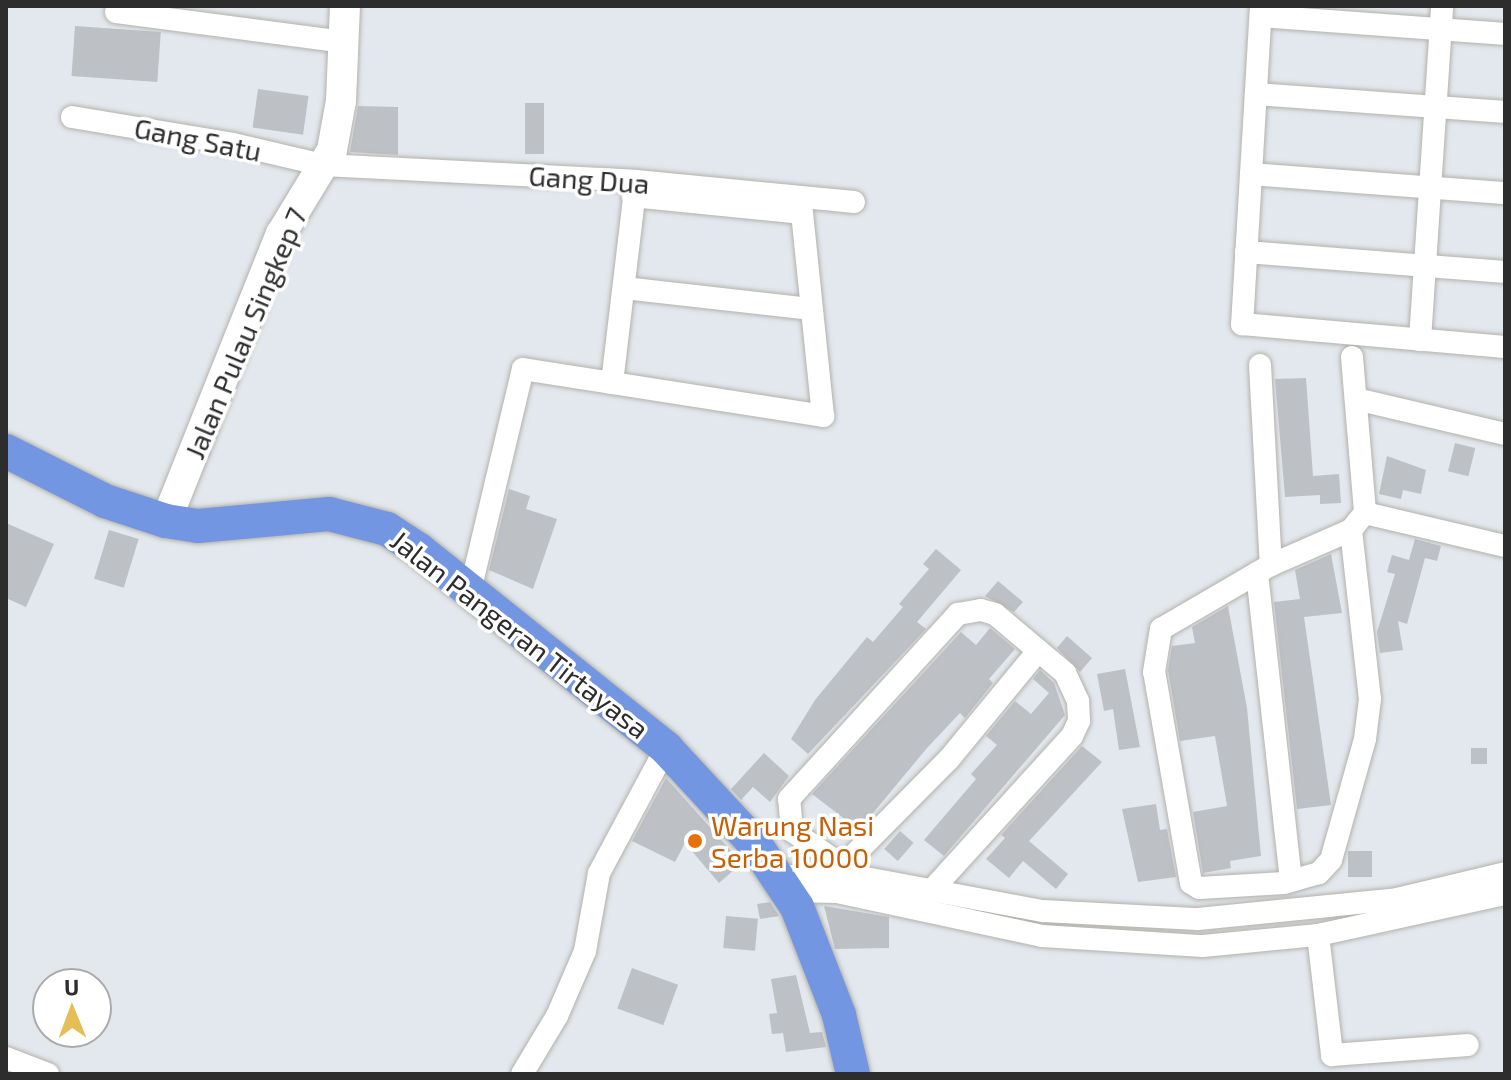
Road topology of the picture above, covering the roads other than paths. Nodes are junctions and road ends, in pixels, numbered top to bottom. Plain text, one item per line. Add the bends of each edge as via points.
1 (345, 6) edge
2 (1442, 6) edge
3 (1261, 11) edge
4 (116, 12) dead end
5 (1440, 30) junction
6 (1505, 34) edge
7 (344, 42) junction
8 (1256, 94) junction
9 (1435, 107) junction
10 (1505, 112) edge
11 (72, 117) dead end
12 (323, 165) junction
13 (1251, 174) junction
14 (1430, 187) junction
15 (635, 189) junction
16 (1505, 193) edge
17 (854, 202) dead end
18 (1246, 252) junction
19 (1425, 266) junction
20 (1505, 272) edge
21 (624, 288) junction
22 (810, 309) junction
23 (1420, 340) junction
24 (1505, 347) edge
25 (1352, 357) dead end
26 (1260, 365) dead end
27 (612, 383) junction
28 (1356, 399) junction
29 (1505, 434) edge
30 (6, 451) edge
31 (166, 521) junction
32 (1358, 522) junction
33 (1505, 546) edge
34 (1264, 569) junction
35 (470, 591) junction
36 (1038, 651) junction
37 (666, 748) junction
38 (1505, 873) edge
39 (840, 877) junction
40 (1281, 883) junction
41 (784, 884) junction
42 (1505, 894) edge
43 (927, 900) junction
44 (1058, 912) junction
45 (1275, 914) junction
46 (1225, 918) junction
47 (1318, 935) junction
48 (1055, 938) junction
49 (1279, 939) junction
50 (1227, 945) junction
51 (1468, 1045) dead end
52 (6, 1058) edge
53 (48, 1074) edge
54 (522, 1074) edge
55 (853, 1074) edge

1 - 7 street, Jalan Pulau Singkep 7
2 - 5 street
3 - 5 street
3 - 8 street
4 - 7 street
5 - 6 street
5 - 9 street
7 - 12 street, Jalan Pulau Singkep 7 via 338,133
8 - 9 street
8 - 13 street
9 - 10 street
9 - 14 street
11 - 12 street, Gang Satu
12 - 15 street, Gang Dua
12 - 31 street, Jalan Pulau Singkep 7 via 281,234
13 - 14 street
13 - 18 street
14 - 16 street
14 - 19 street
15 - 17 street, Gang Dua
15 - 21 street
15 - 22 street via 802,213
18 - 19 street
18 - 23 street via 1242,324
19 - 20 street
19 - 23 street
21 - 22 street
21 - 27 street
22 - 27 street via 823,416
23 - 24 street
25 - 28 street
26 - 34 street
27 - 35 street via 523,369
28 - 29 street
28 - 32 street
30 - 31 main road, Jalan Pangeran Tirtayasa via 105,501
31 - 35 main road, Jalan Pangeran Tirtayasa via 198,526 329,514 358,520 387,529
32 - 33 street
32 - 34 street
32 - 40 street via 1370,699 1365,739 1331,860 1319,873
34 - 40 street
34 - 40 street via 1161,629 1154,672 1191,883 1208,891
35 - 37 main road, Jalan Pangeran Tirtayasa
36 - 39 street via 949,759
36 - 39 street via 995,614 958,614 799,785 789,799 792,831
36 - 43 street via 1065,673 1078,701 1076,729
37 - 41 main road, Jalan Pangeran Tirtayasa
37 - 54 street via 599,873 585,951 557,1016
38 - 45 street via 1397,899
39 - 41 street
39 - 43 street
40 - 45 street
41 - 55 main road, Jalan Pangeran Tirtayasa via 839,1015
42 - 47 street
43 - 44 street
43 - 48 street
44 - 46 street via 1126,919
44 - 48 street
45 - 46 street
45 - 49 street
46 - 50 street
47 - 49 street
47 - 51 street via 1332,1055
48 - 50 street via 1127,945
49 - 50 street
52 - 53 street

